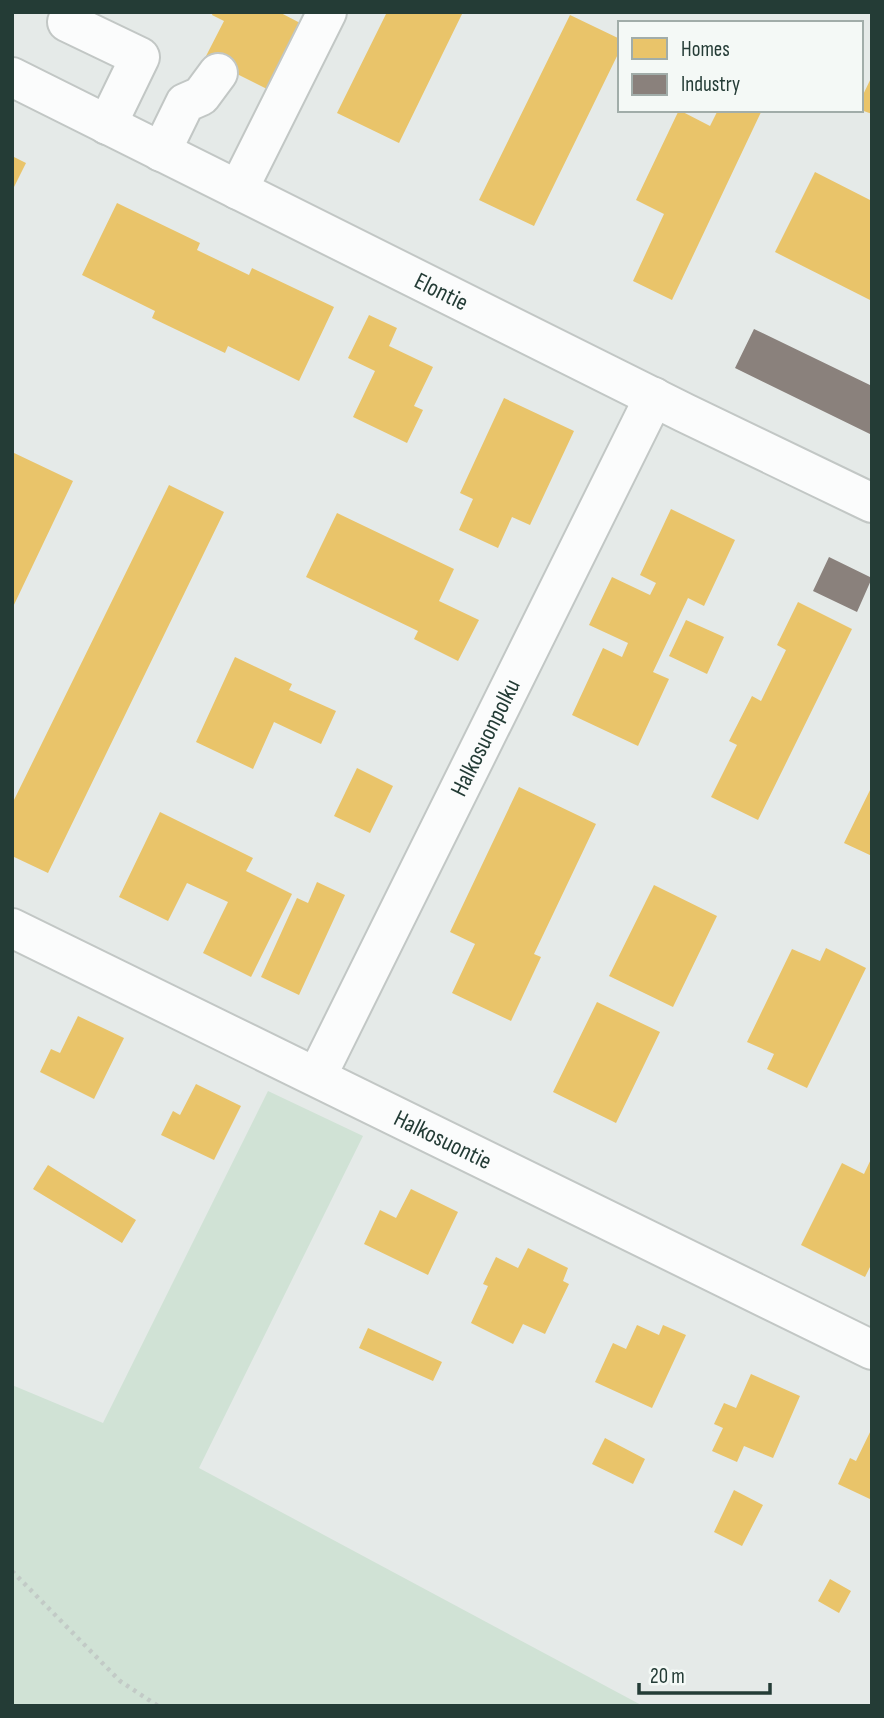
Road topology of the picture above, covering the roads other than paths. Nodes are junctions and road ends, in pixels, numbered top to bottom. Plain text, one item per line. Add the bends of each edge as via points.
1 (327, 12) edge
2 (67, 22) dead end
3 (218, 73) dead end
4 (12, 78) edge
5 (107, 125) junction
6 (161, 152) junction
7 (238, 190) junction
8 (654, 397) junction
9 (872, 503) edge
10 (12, 928) edge
11 (317, 1076) junction
12 (872, 1350) edge

1 - 7 street
2 - 5 street via 140,57
3 - 6 street via 201,96 186,103
4 - 5 street, Elontie
5 - 6 street, Elontie
6 - 7 street, Elontie
7 - 8 street, Elontie
8 - 9 street, Elontie
8 - 11 street, Halkosuonpolku
10 - 11 street, Halkosuontie
11 - 12 street, Halkosuontie

